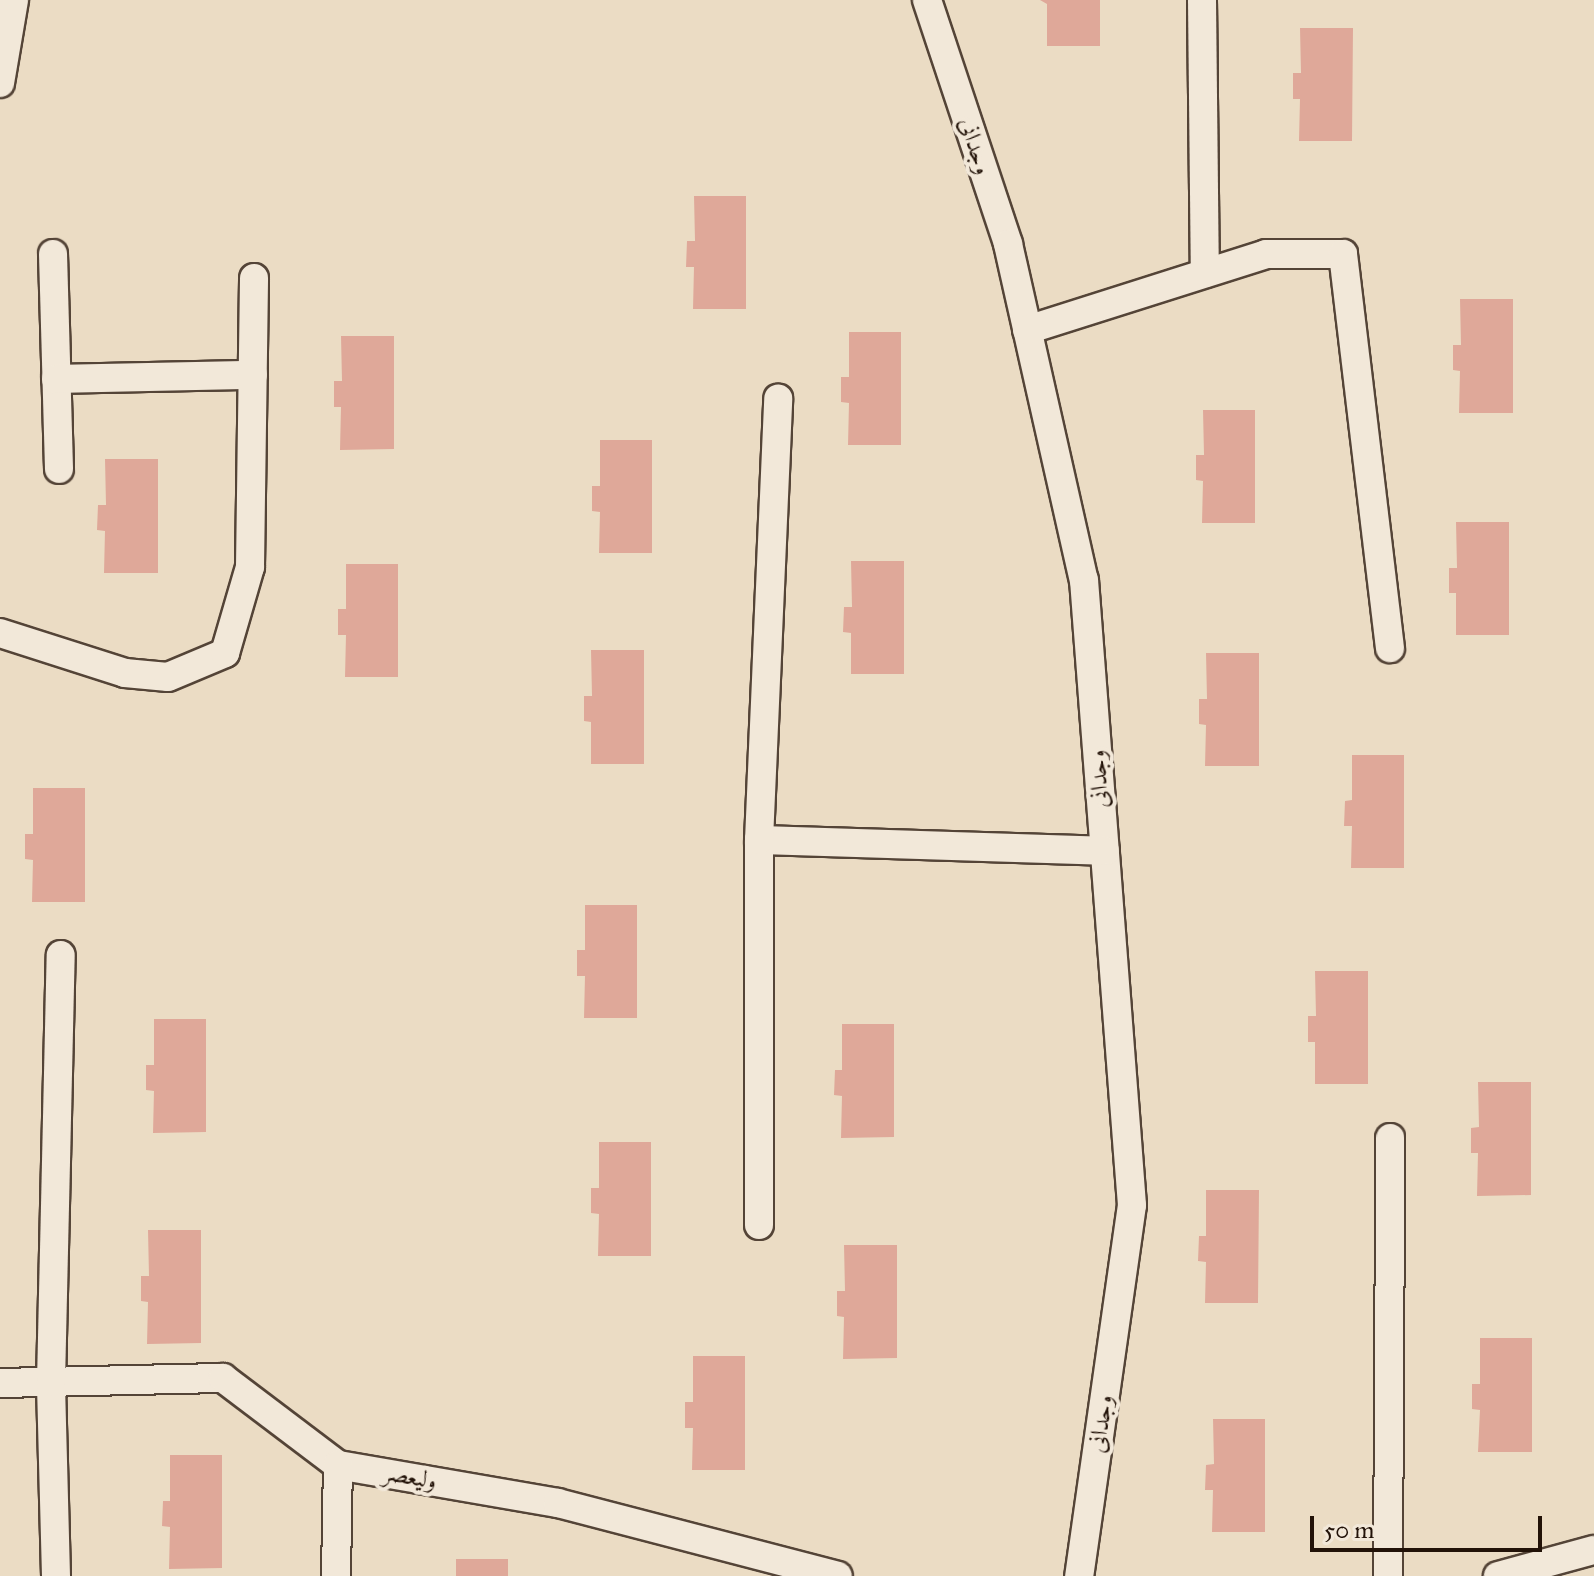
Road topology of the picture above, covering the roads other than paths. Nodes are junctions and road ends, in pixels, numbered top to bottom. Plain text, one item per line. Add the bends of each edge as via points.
1 (14, 0) edge
2 (927, 0) edge
3 (1202, 0) edge
4 (0, 83) edge
5 (53, 254) dead end
6 (1205, 273) junction
7 (254, 278) dead end
8 (1027, 330) junction
9 (253, 375) junction
10 (56, 379) junction
11 (778, 398) dead end
12 (59, 469) dead end
13 (0, 633) edge
14 (1390, 648) dead end
15 (759, 840) junction
16 (1105, 851) junction
17 (61, 955) dead end
18 (1390, 1138) dead end
19 (759, 1225) dead end
20 (51, 1382) junction
21 (0, 1383) edge
22 (338, 1465) junction
23 (1594, 1550) edge
24 (56, 1576) edge
25 (336, 1576) edge
26 (838, 1576) edge
27 (1079, 1576) edge
28 (1388, 1576) edge
29 (1498, 1576) edge

1 - 4 street
2 - 8 street, وجدانی via 1008,244
3 - 6 street
5 - 10 street
6 - 8 street
6 - 14 street via 1266,254 1343,254
7 - 9 street
8 - 16 street, وجدانی via 1084,580
9 - 10 street
9 - 13 street via 250,567 225,653 168,677 125,673
10 - 12 street
11 - 15 street
15 - 16 street
15 - 19 street
16 - 27 street, وجدانی via 1132,1205
17 - 20 street
18 - 28 street
20 - 21 street, ولیعصر
20 - 22 street, ولیعصر via 223,1378
20 - 24 street
22 - 25 street
22 - 26 street, ولیعصر via 558,1503
23 - 29 street

